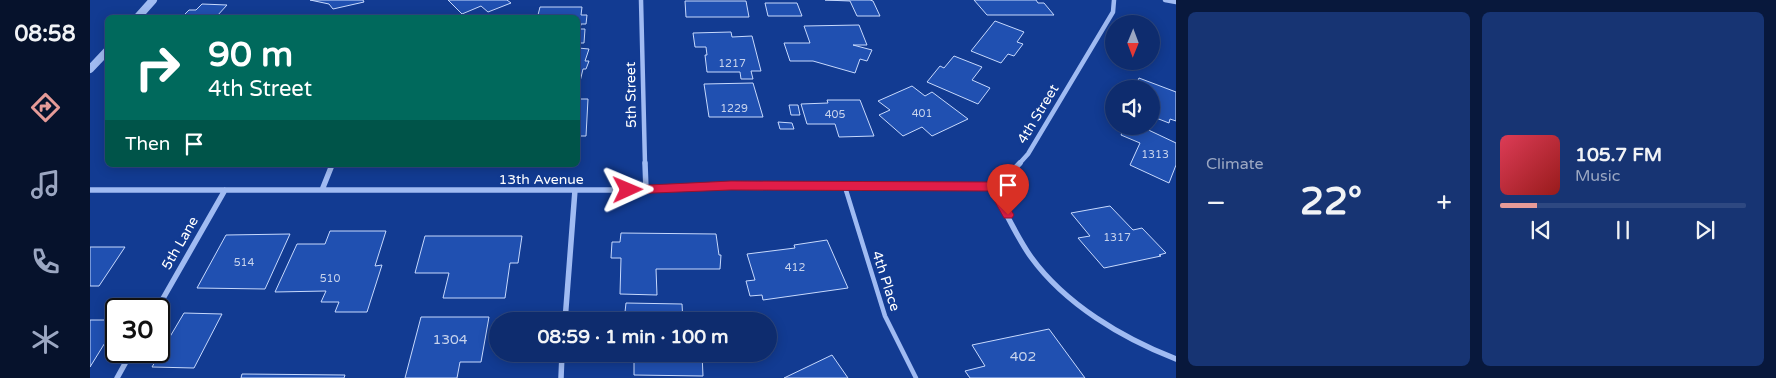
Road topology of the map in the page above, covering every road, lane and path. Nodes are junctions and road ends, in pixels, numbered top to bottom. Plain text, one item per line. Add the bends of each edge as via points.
1 (153, 0) edge
2 (641, 0) edge
3 (1114, 0) edge
4 (1165, 0) edge
5 (1176, 2) edge
6 (140, 15) edge
7 (105, 53) edge
8 (90, 69) edge
9 (331, 167) edge
10 (845, 187) junction
11 (992, 187) junction
12 (90, 190) edge
13 (225, 190) junction
14 (322, 190) junction
15 (575, 190) junction
16 (646, 190) junction
17 (163, 298) edge
18 (566, 312) edge
19 (1176, 359) edge
20 (561, 362) edge
21 (125, 363) edge
22 (117, 378) edge
23 (560, 378) edge
24 (916, 378) edge

1 - 6 street
2 - 16 street, 5th Street
3 - 11 street, 4th Street via 1113,12 1028,154 1002,182
4 - 5 street
7 - 8 street
9 - 14 street
10 - 11 street, 13th Avenue
10 - 16 street, 13th Avenue via 731,186
10 - 24 lane, 4th Place via 885,316
11 - 19 street via 1031,258 1072,301 1106,324
12 - 13 street, 13th Avenue
13 - 14 street, 13th Avenue
13 - 17 street, 5th Lane
14 - 15 street, 13th Avenue
15 - 16 street, 13th Avenue
15 - 18 street
20 - 23 street
21 - 22 street

